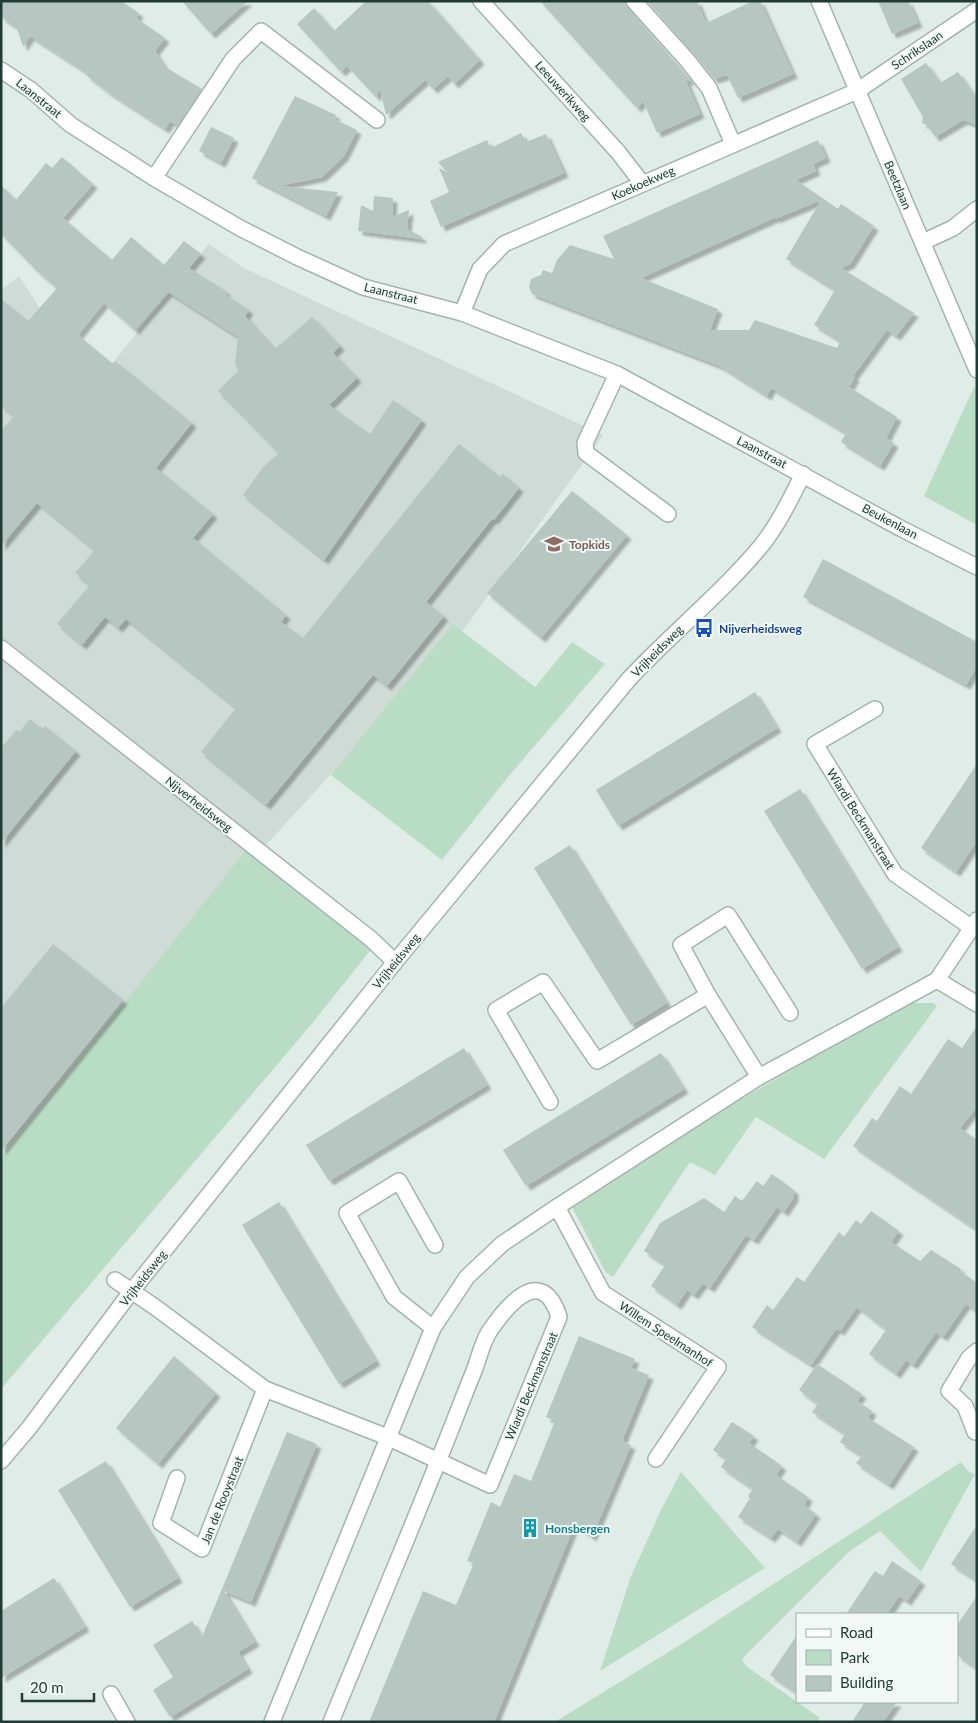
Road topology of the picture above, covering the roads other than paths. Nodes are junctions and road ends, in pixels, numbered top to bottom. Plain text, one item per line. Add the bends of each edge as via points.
1 (481, 1) edge
2 (634, 1) edge
3 (819, 1) edge
4 (977, 10) edge
5 (1, 70) edge
6 (858, 91) junction
7 (377, 120) dead end
8 (733, 144) junction
9 (154, 178) junction
10 (642, 184) junction
11 (977, 209) edge
12 (923, 242) junction
13 (462, 313) junction
14 (977, 370) edge
15 (617, 374) junction
16 (803, 474) junction
17 (668, 514) dead end
18 (977, 567) edge
19 (1, 648) edge
20 (875, 709) dead end
21 (974, 924) edge
22 (395, 962) junction
23 (937, 980) junction
24 (708, 995) junction
25 (977, 1004) edge
26 (790, 1013) dead end
27 (759, 1078) junction
28 (550, 1102) dead end
29 (557, 1207) junction
30 (435, 1245) dead end
31 (115, 1280) dead end
32 (131, 1292) junction
33 (433, 1328) junction
34 (977, 1351) edge
35 (265, 1389) junction
36 (976, 1435) edge
37 (387, 1437) junction
38 (656, 1459) dead end
39 (439, 1460) junction
40 (1, 1461) edge
41 (177, 1478) dead end
42 (111, 1694) dead end
43 (128, 1722) edge
44 (272, 1722) edge
45 (331, 1722) edge

1 - 10 street, Leeuwerikweg via 618,152
2 - 8 street via 710,88
3 - 6 street, Beetzlaan
4 - 6 street, Schrikslaan
5 - 9 street, Laanstraat via 31,90 72,125
6 - 8 street, Koekoekweg
6 - 12 street, Beetzlaan
7 - 9 street via 261,31 233,58
8 - 10 street, Koekoekweg
9 - 13 street, Laanstraat via 240,228 363,287
10 - 13 street, Koekoekweg via 504,244 480,269
11 - 12 street via 953,228
12 - 14 street, Beetzlaan
13 - 15 street, Laanstraat
15 - 16 street, Laanstraat
15 - 17 street via 585,443 586,454
16 - 18 street, Beukenlaan
16 - 22 street, Vrijheidsweg via 762,545 629,678
19 - 22 street, Nijverheidsweg via 371,939
20 - 21 street, Wiardi Beckmanstraat via 815,744 895,874
21 - 23 street, Wiardi Beckmanstraat
22 - 32 street, Vrijheidsweg
23 - 25 street
23 - 27 street, Wiardi Beckmanstraat
24 - 26 street via 681,944 728,915
24 - 27 street
24 - 28 street via 598,1061 543,982 496,1010
27 - 29 street, Wiardi Beckmanstraat
29 - 33 street, Wiardi Beckmanstraat via 502,1244 467,1276
29 - 38 street, Willem Speelmanhof via 603,1293 718,1368
30 - 33 street via 400,1181 347,1213 394,1297
31 - 32 street
32 - 35 street
32 - 40 street, Vrijheidsweg
33 - 37 street, Wiardi Beckmanstraat
34 - 36 street via 969,1358 949,1391 965,1406
35 - 37 street
35 - 41 street, Jan de Rooystraat via 202,1549 161,1523
37 - 39 street, Wiardi Beckmanstraat
37 - 44 street, Wiardi Beckmanstraat
39 - 39 street, Wiardi Beckmanstraat via 488,1334 513,1301 536,1291 547,1295 555,1304 559,1317 490,1485
39 - 45 street, Wiardi Beckmanstraat
42 - 43 street

